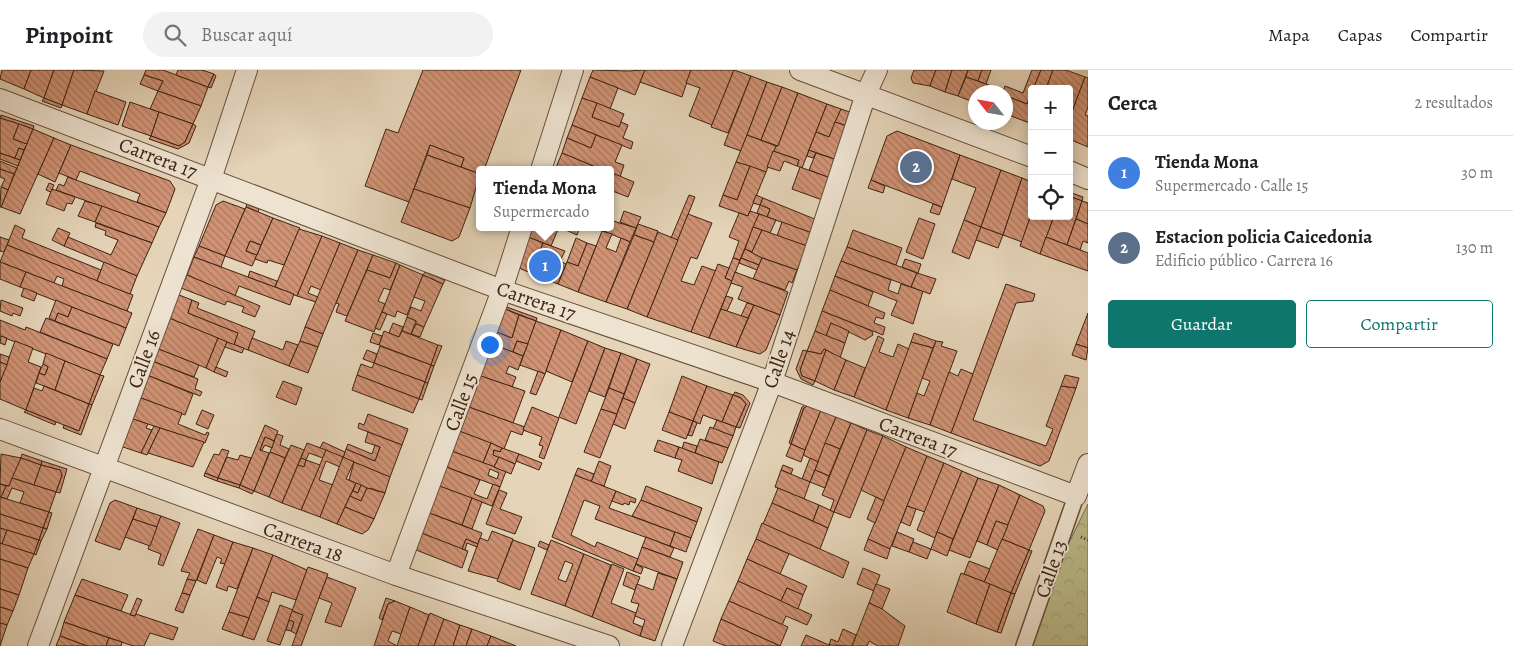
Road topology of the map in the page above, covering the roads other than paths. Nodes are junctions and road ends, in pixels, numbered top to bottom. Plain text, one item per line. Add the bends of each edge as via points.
1 (247, 70) edge
2 (573, 70) edge
3 (800, 70) edge
4 (877, 70) edge
5 (866, 94) junction
6 (0, 99) edge
7 (1028, 155) edge
8 (542, 166) edge
9 (1073, 173) edge
10 (211, 179) junction
11 (1088, 179) edge
12 (521, 231) edge
13 (502, 290) junction
14 (772, 382) junction
15 (0, 429) edge
16 (1088, 464) edge
17 (103, 469) junction
18 (1076, 496) junction
19 (396, 576) junction
20 (38, 646) edge
21 (609, 646) edge
22 (672, 646) edge
23 (1024, 646) edge

1 - 10 street, Calle 16
2 - 8 street
3 - 5 street
4 - 5 street, Calle 14
5 - 7 street
5 - 14 street, Calle 14
6 - 10 street, Carrera 17
9 - 11 street
10 - 13 street, Carrera 17
10 - 17 street, Calle 16
12 - 13 street, Calle 15
13 - 14 street, Carrera 17
13 - 19 street, Calle 15
14 - 18 street, Carrera 17
14 - 22 street, Calle 14
15 - 17 street, Carrera 18
16 - 18 street, Calle 13
17 - 19 street, Carrera 18
17 - 20 street, Calle 16
18 - 23 street, Calle 13
19 - 21 street, Carrera 18

